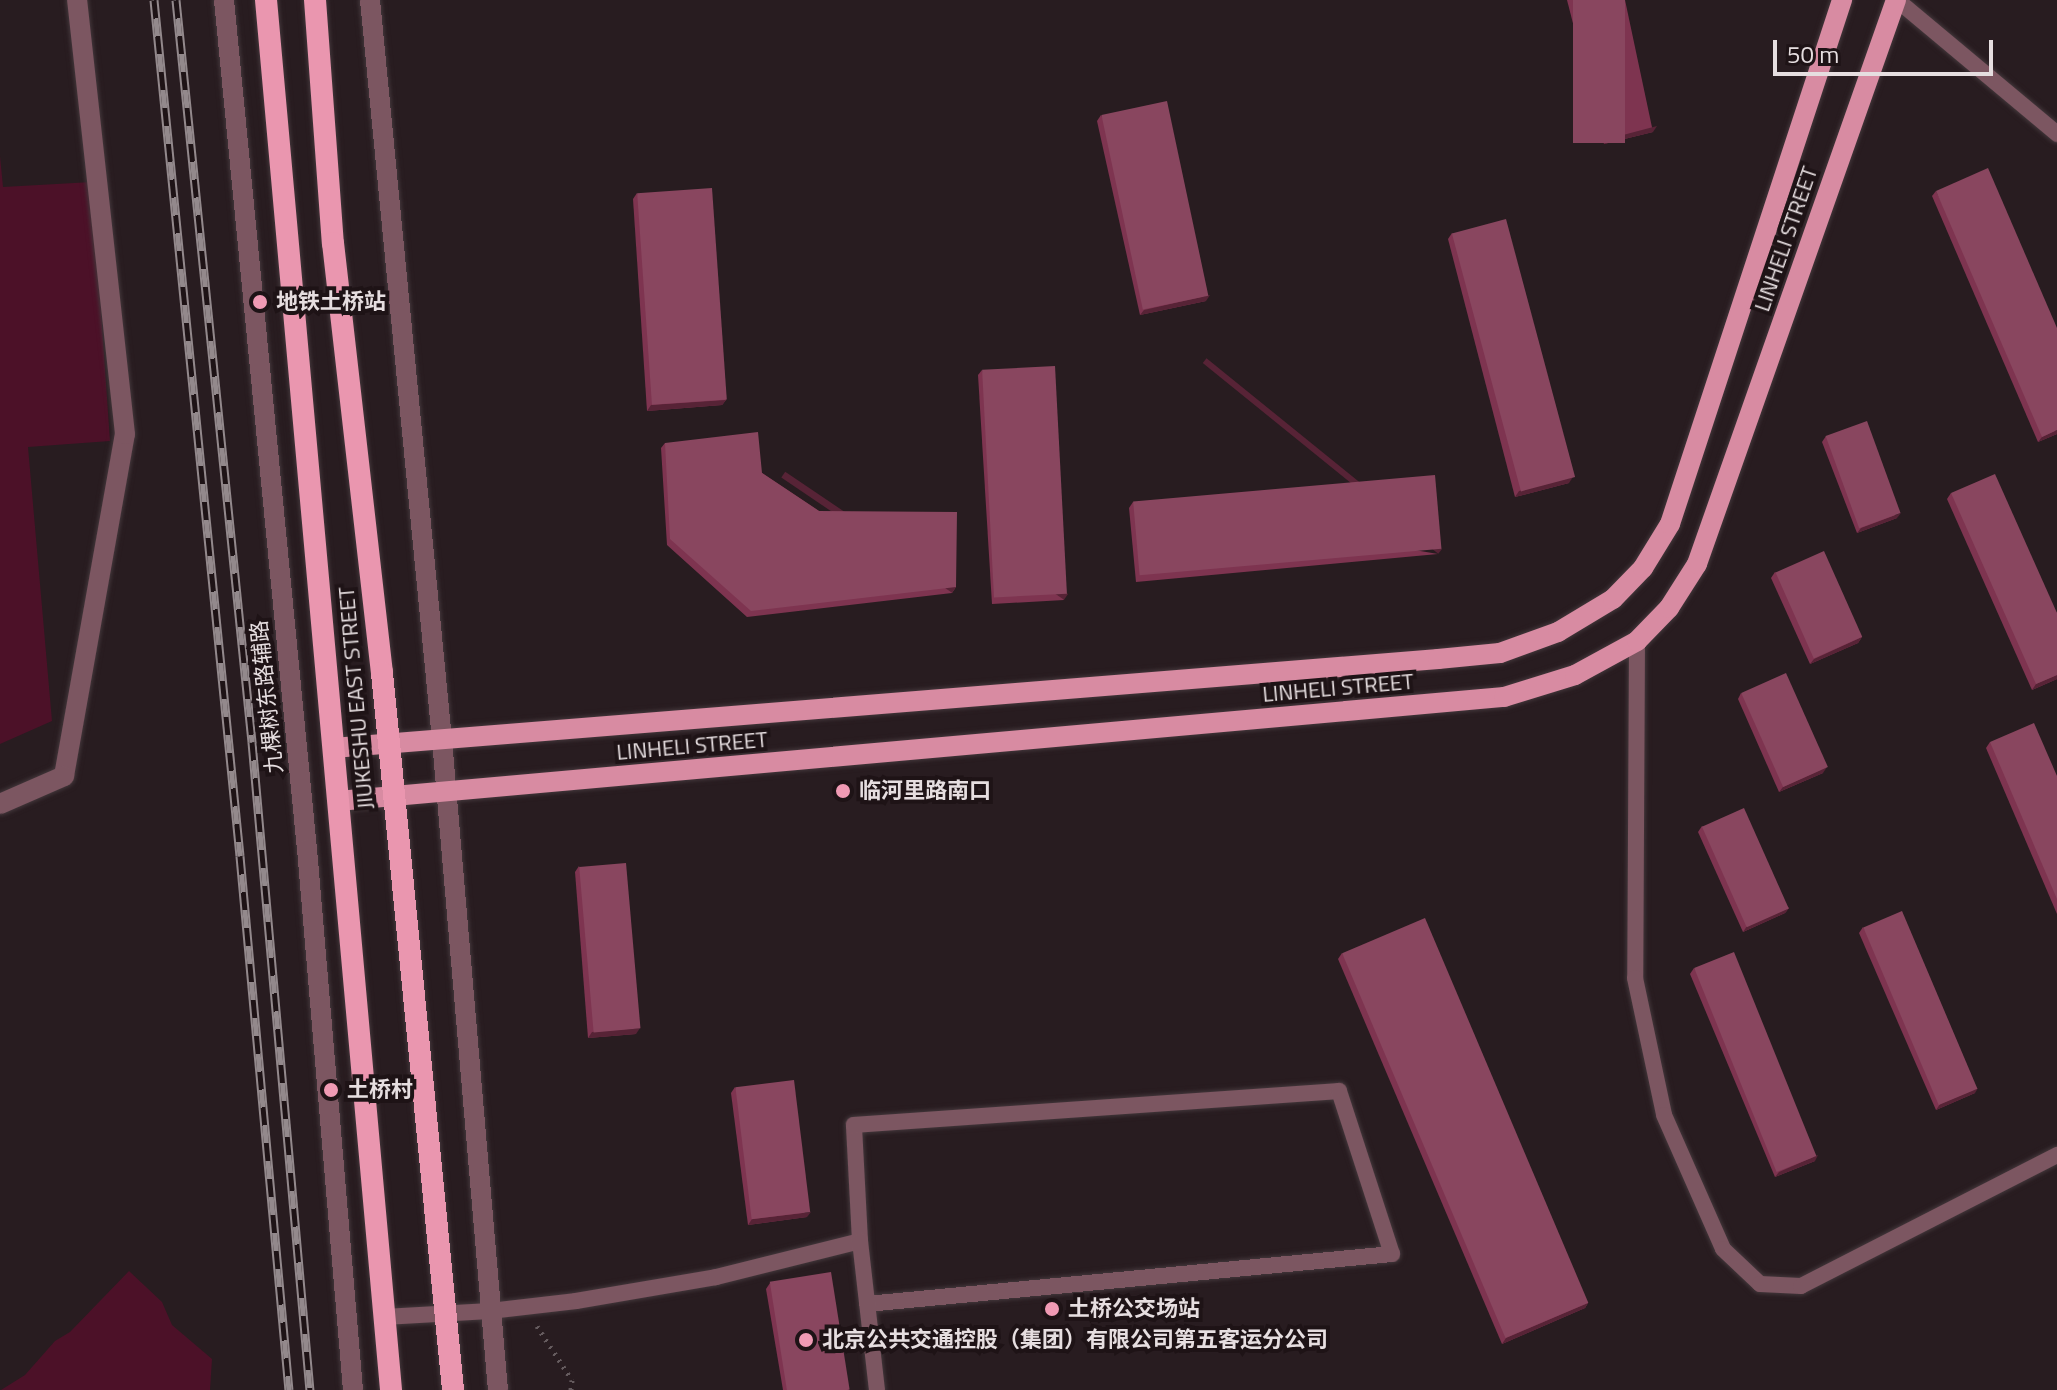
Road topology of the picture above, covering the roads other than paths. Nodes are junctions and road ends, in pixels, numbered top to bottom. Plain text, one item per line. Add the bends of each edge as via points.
1 (77, 0) edge
2 (224, 0) edge
3 (266, 0) edge
4 (315, 0) edge
5 (370, 0) edge
6 (1842, 0) edge
7 (1896, 0) edge
8 (2057, 134) edge
9 (1637, 641) junction
10 (442, 740) junction
11 (388, 744) junction
12 (333, 748) junction
13 (445, 792) junction
14 (392, 797) junction
15 (338, 801) junction
16 (0, 804) edge
17 (2057, 1155) edge
18 (860, 1241) junction
19 (867, 1304) junction
20 (490, 1311) junction
21 (446, 1315) junction
22 (384, 1317) junction
23 (353, 1390) edge
24 (391, 1390) edge
25 (453, 1390) edge
26 (498, 1390) edge
27 (877, 1390) edge

1 - 16 street via 125,434 64,776
2 - 23 street, 九棵树东路辅路 via 307,849
3 - 12 highway, JIUKESHU EAST STREET
4 - 11 highway, JIUKESHU EAST STREET via 333,243
5 - 10 street
6 - 10 main road, LINHELI STREET via 1670,524 1643,568 1613,599 1558,632 1500,653
7 - 8 lane
7 - 9 main road, LINHELI STREET via 1697,564 1669,608
9 - 13 main road, LINHELI STREET via 1575,675 1504,697
9 - 17 lane via 1635,978 1664,1115 1723,1249 1760,1284 1801,1286
10 - 11 main road, LINHELI STREET
10 - 13 street
11 - 12 main road, LINHELI STREET
11 - 14 highway, JIUKESHU EAST STREET
12 - 15 highway, JIUKESHU EAST STREET
13 - 14 main road, LINHELI STREET
13 - 20 street
14 - 15 main road, LINHELI STREET
14 - 21 highway, JIUKESHU EAST STREET
15 - 22 highway, JIUKESHU EAST STREET
18 - 19 lane
18 - 19 lane via 854,1125 1339,1091 1392,1254
18 - 20 lane via 716,1277
19 - 27 lane
20 - 21 lane
20 - 26 street
21 - 22 lane
21 - 25 highway, JIUKESHU EAST STREET
22 - 24 highway, JIUKESHU EAST STREET

